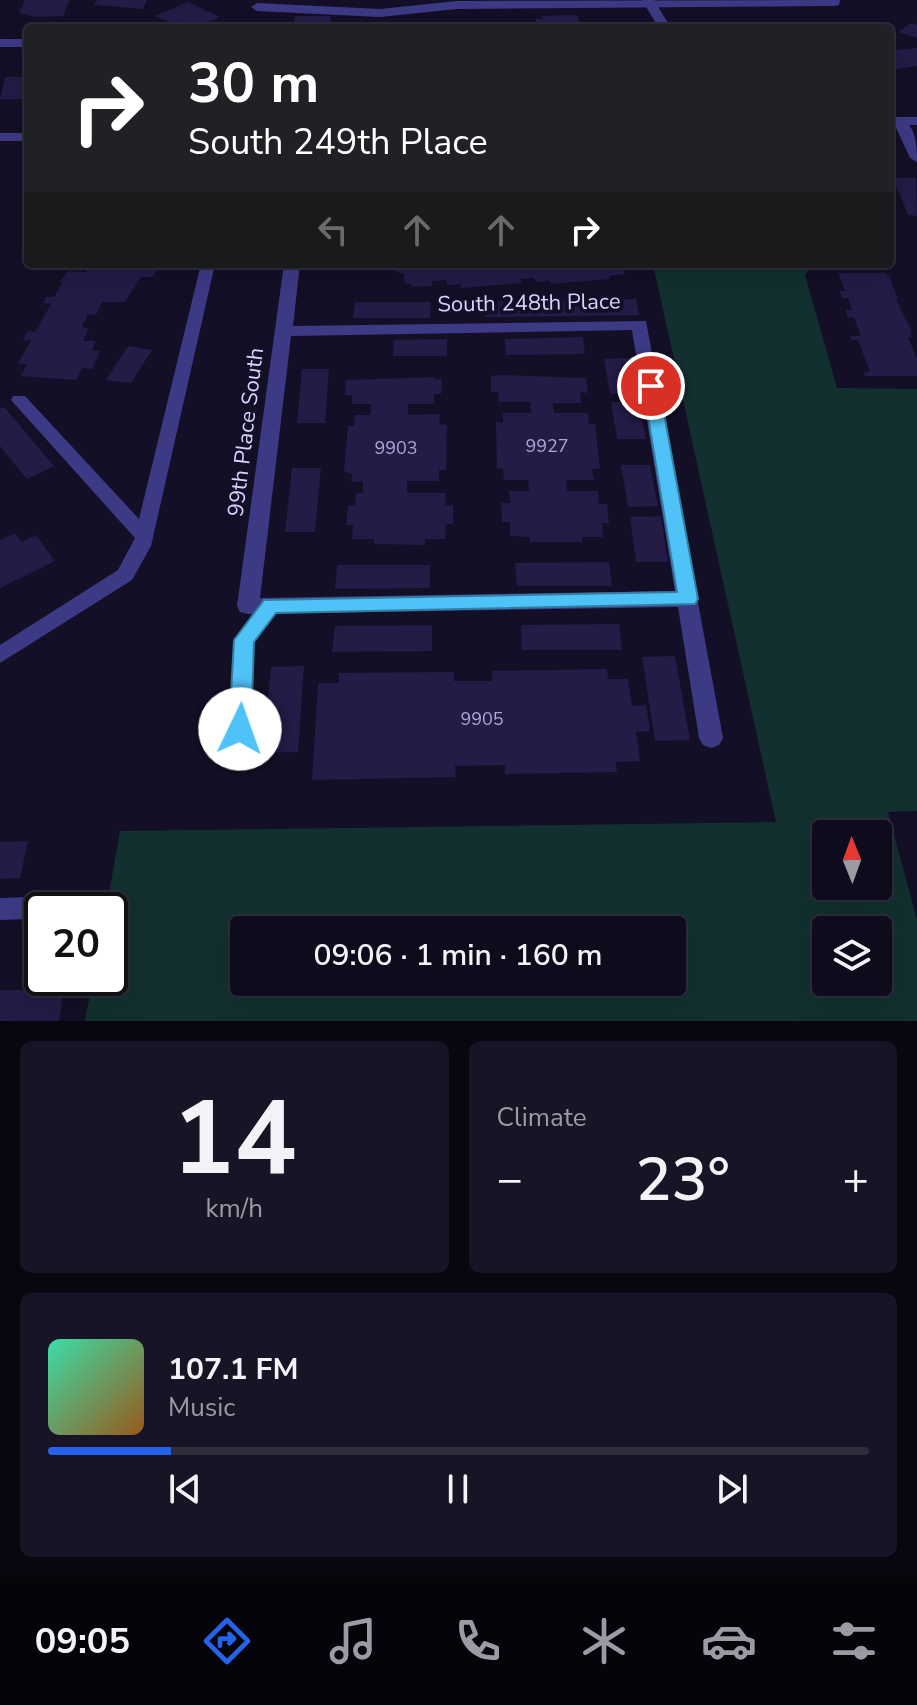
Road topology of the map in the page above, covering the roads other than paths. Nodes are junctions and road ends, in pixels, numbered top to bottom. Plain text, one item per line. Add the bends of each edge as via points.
1 (650, 2) edge
2 (835, 2) dead end
3 (257, 7) dead end
4 (663, 24) edge
5 (0, 43) edge
6 (24, 43) edge
7 (895, 121) edge
8 (917, 121) edge
9 (0, 137) edge
10 (24, 137) edge
11 (917, 158) edge
12 (207, 268) edge
13 (292, 268) edge
14 (284, 331) junction
15 (19, 400) dead end
16 (144, 536) junction
17 (688, 599) junction
18 (271, 605) junction
19 (0, 655) edge
20 (240, 729) dead end
21 (711, 738) dead end
22 (24, 908) edge
23 (0, 909) edge

1 - 2 street
1 - 3 street via 457,5 358,14
1 - 4 street
5 - 6 street
7 - 8 street
7 - 11 street
9 - 10 street
12 - 16 lane
13 - 14 street, 99th Place South
14 - 17 street, South 248th Place via 640,325
14 - 18 street, 99th Place South via 248,606
15 - 16 lane
16 - 19 lane via 125,575
17 - 18 street
17 - 21 street
18 - 20 lane via 244,640
22 - 23 lane

